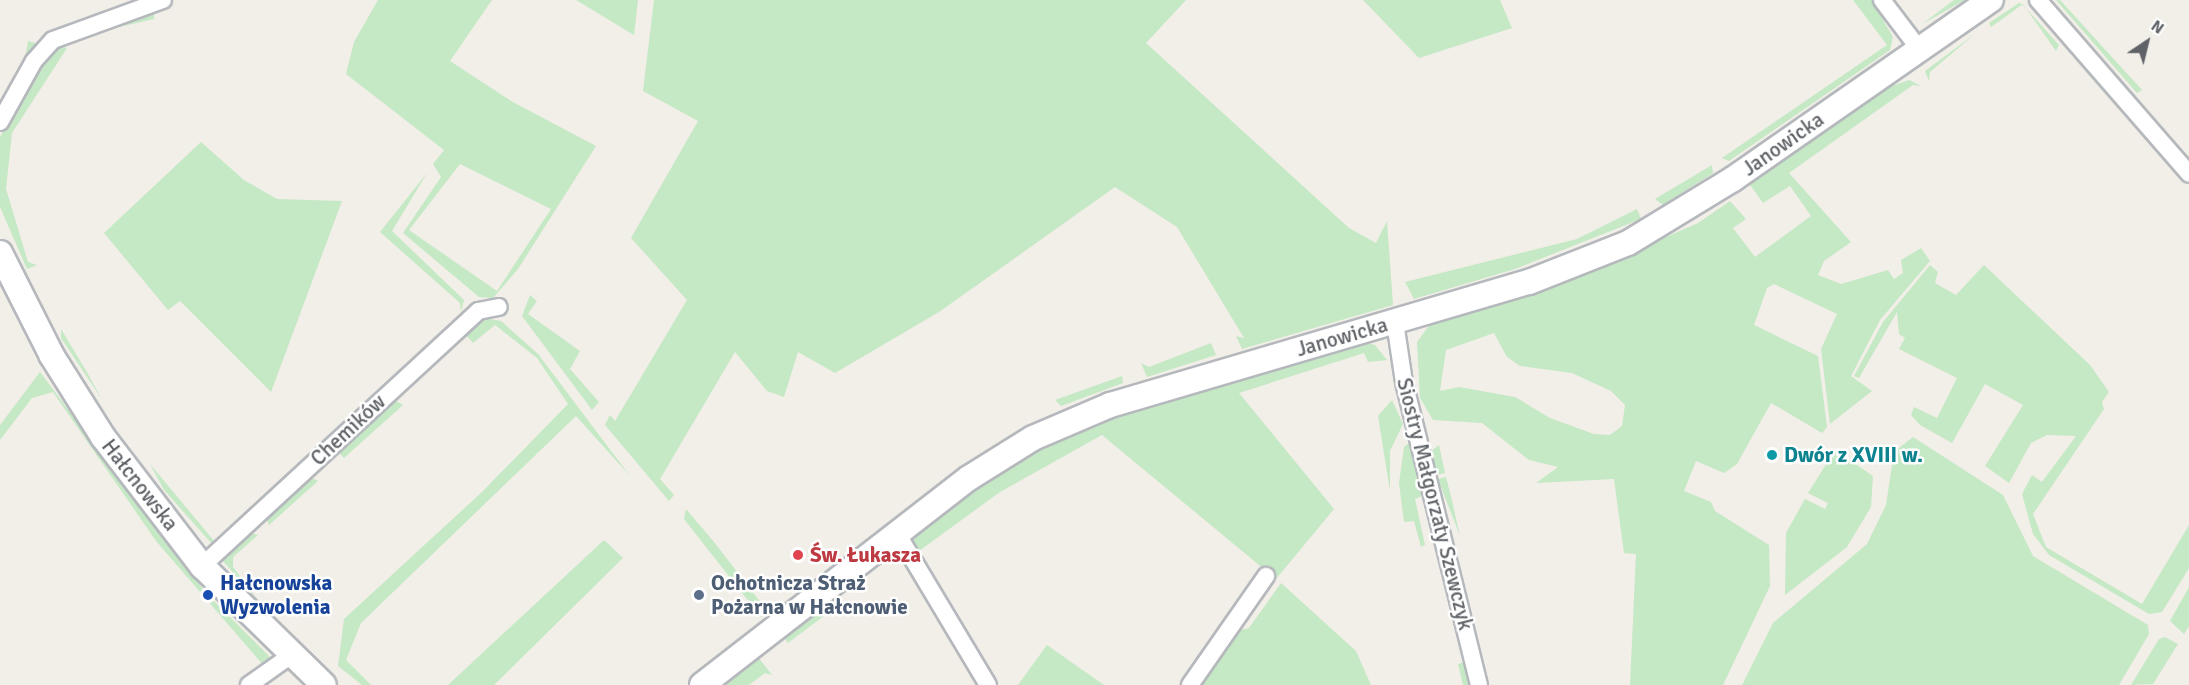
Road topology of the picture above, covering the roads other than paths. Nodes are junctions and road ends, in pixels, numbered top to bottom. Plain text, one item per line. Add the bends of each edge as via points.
1 (163, 0) edge
2 (1882, 0) edge
3 (1991, 0) edge
4 (2037, 0) edge
5 (1920, 50) junction
6 (0, 122) edge
7 (2189, 174) edge
8 (0, 252) edge
9 (499, 307) dead end
10 (1395, 322) junction
11 (897, 532) junction
12 (202, 566) junction
13 (1266, 576) dead end
14 (290, 656) junction
15 (249, 685) edge
16 (324, 685) edge
17 (702, 685) edge
18 (988, 685) edge
19 (1190, 685) edge
20 (1479, 685) edge

1 - 6 street via 53,40 34,61
2 - 5 street
3 - 5 street, Janowicka
4 - 7 street
5 - 10 street, Janowicka via 1732,179 1628,243 1528,282
8 - 12 street, Hałcnowska via 84,411
9 - 12 street, Chemików via 478,311
10 - 11 street, Janowicka via 1071,419 1002,456
10 - 20 street, Siostry Małgorzaty Szewczyk via 1404,382
11 - 17 street, Janowicka
11 - 18 street
12 - 14 street, Hałcnowska
13 - 19 street
14 - 15 street
14 - 16 street, Hałcnowska

